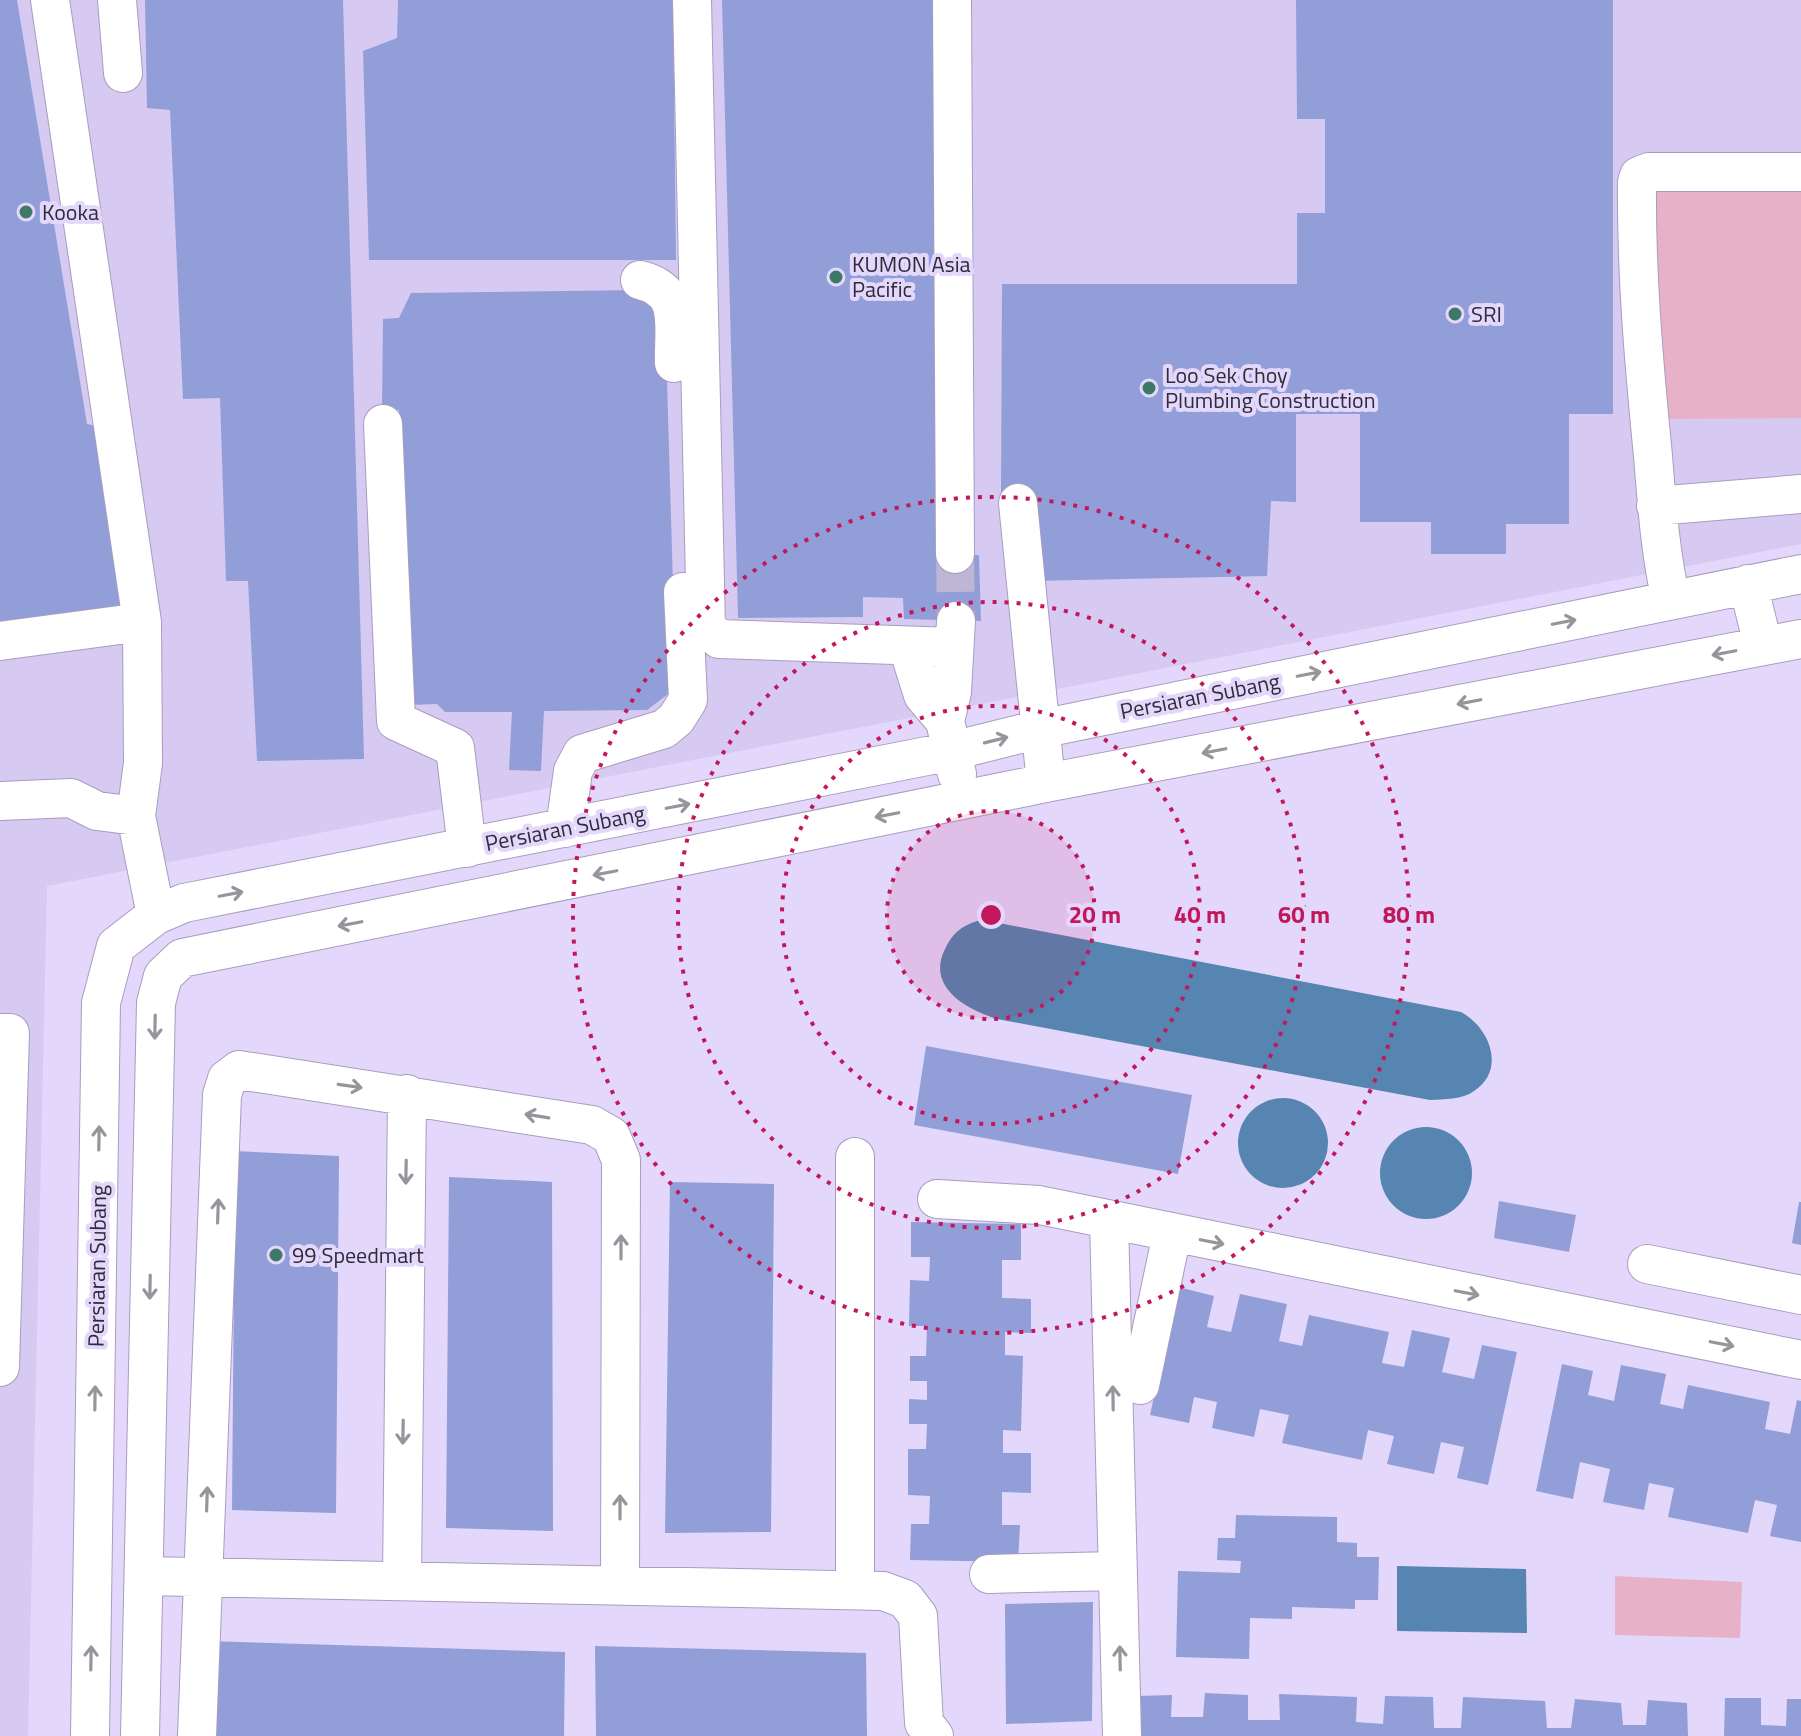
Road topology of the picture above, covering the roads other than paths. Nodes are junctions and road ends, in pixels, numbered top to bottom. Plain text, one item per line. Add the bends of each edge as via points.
1 (50, 0) edge
2 (117, 0) edge
3 (692, 0) edge
4 (952, 0) edge
5 (123, 73) dead end
6 (1801, 172) edge
7 (640, 280) dead end
8 (383, 424) dead end
9 (1801, 494) edge
10 (1018, 503) dead end
11 (1656, 506) junction
12 (955, 554) tunnel mouth
13 (1801, 574) edge
14 (1748, 584) junction
15 (1671, 600) junction
16 (142, 622) junction
17 (1801, 639) edge
18 (0, 641) edge
19 (1763, 645) junction
20 (908, 647) junction
21 (1040, 729) junction
22 (949, 736) junction
23 (1046, 783) junction
24 (963, 800) junction
25 (0, 801) edge
26 (136, 816) junction
27 (565, 828) junction
28 (467, 848) junction
29 (156, 915) junction
30 (0, 1033) edge
31 (407, 1094) junction
32 (855, 1157) dead end
33 (937, 1199) dead end
34 (1109, 1220) junction
35 (1172, 1234) junction
36 (1647, 1264) dead end
37 (1801, 1295) edge
38 (1801, 1360) edge
39 (0, 1367) edge
40 (1140, 1385) dead end
41 (1117, 1571) junction
42 (989, 1574) dead end
43 (144, 1576) junction
44 (204, 1577) junction
45 (402, 1581) junction
46 (620, 1585) junction
47 (855, 1589) junction
48 (90, 1736) edge
49 (140, 1736) edge
50 (197, 1736) edge
51 (934, 1736) edge
52 (1122, 1736) edge

1 - 16 street
2 - 5 street
3 - 20 street via 706,627 719,639
4 - 12 street
6 - 11 street via 1639,176 1640,337
7 - 27 street via 661,285 672,300 688,700 664,729 582,754 573,771
8 - 28 street via 396,721 455,748
9 - 11 street
10 - 21 street
11 - 15 street
13 - 14 street, Persiaran Subang
14 - 15 street, Persiaran Subang
14 - 19 street
21 -> 15 street, Persiaran Subang
16 - 18 street
16 - 26 street via 143,763
17 - 19 street
19 -> 23 street
20 - 22 street via 923,695
20 - 22 street via 955,634
22 -> 21 street, Persiaran Subang
21 - 23 street
22 - 24 street
27 -> 22 street, Persiaran Subang
23 - 24 street
24 -> 43 street via 182,958 163,976 156,1003
25 - 26 street via 71,798 97,811
26 - 29 street
27 - 28 street, Persiaran Subang
29 -> 28 street, Persiaran Subang via 184,903
48 -> 29 street, Persiaran Subang via 101,1003 116,946
30 - 39 street via 10,1033
44 -> 31 street via 222,1095 227,1079 239,1070
31 -> 45 street
46 -> 31 street via 619,1149 592,1125
32 - 47 street
33 - 34 street via 1039,1205
34 - 35 street
41 -> 34 street
35 -> 38 street
35 - 40 street
36 - 37 street
41 - 42 street
52 -> 41 street
43 - 44 street
43 - 49 street
44 - 45 street
44 - 50 street
45 - 46 street
46 - 47 street
47 - 51 street via 905,1599 918,1616 924,1723

